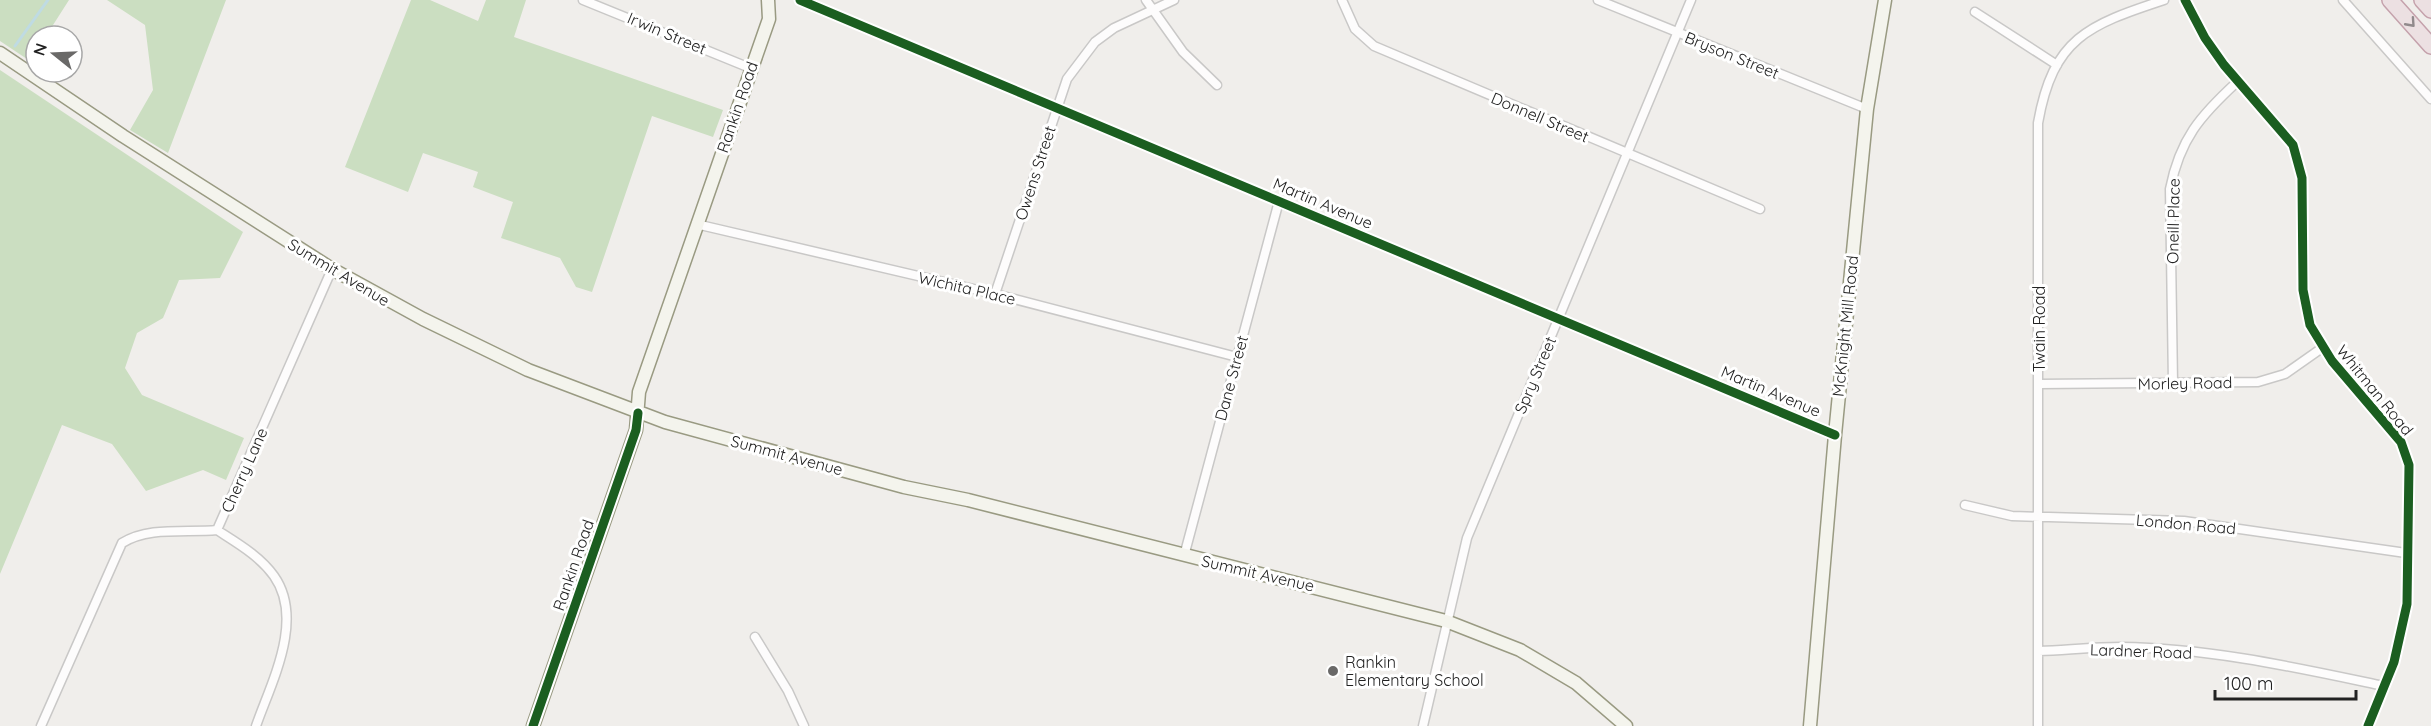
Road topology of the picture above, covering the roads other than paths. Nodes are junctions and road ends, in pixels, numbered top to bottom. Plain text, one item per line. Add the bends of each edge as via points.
1 (583, 0) edge
2 (768, 0) edge
3 (800, 0) edge
4 (1146, 0) edge
5 (1174, 0) edge
6 (1342, 0) edge
7 (1598, 0) edge
8 (1691, 0) edge
9 (1885, 0) edge
10 (2164, 0) edge
11 (2185, 0) edge
12 (2343, 0) edge
13 (2390, 0) edge
14 (2422, 0) edge
15 (1153, 10) junction
16 (2431, 10) edge
17 (1975, 12) dead end
18 (1677, 33) junction
19 (2431, 46) edge
20 (0, 53) edge
21 (2057, 65) junction
22 (750, 68) junction
23 (2237, 82) junction
24 (1218, 85) dead end
25 (2431, 99) edge
26 (1056, 106) junction
27 (1867, 110) junction
28 (1627, 154) junction
29 (1279, 201) junction
30 (1760, 208) dead end
31 (696, 224) junction
32 (332, 269) junction
33 (995, 294) junction
34 (1559, 319) junction
35 (2322, 348) junction
36 (1237, 357) junction
37 (2173, 383) junction
38 (2039, 384) junction
39 (638, 413) junction
40 (1835, 435) junction
41 (1965, 505) dead end
42 (2038, 517) junction
43 (217, 530) junction
44 (2406, 553) junction
45 (1184, 556) junction
46 (1446, 621) junction
47 (755, 637) dead end
48 (2039, 651) junction
49 (2384, 686) junction
50 (41, 726) edge
51 (256, 726) edge
52 (533, 726) edge
53 (804, 726) edge
54 (1423, 726) edge
55 (1626, 726) edge
56 (1810, 726) edge
57 (2038, 726) edge
58 (2368, 726) edge

1 - 22 street, Irwin Street
2 - 22 main road, Rankin Road via 769,19
3 - 26 street, Martin Avenue
4 - 15 street
5 - 15 street, Owens Street
6 - 28 street, Donnell Street via 1355,29 1374,46
7 - 18 street, Bryson Street
8 - 18 street, Spry Street
9 - 27 main road, McKnight Mill Road
10 - 21 street, Twain Road via 2113,17 2086,31
11 - 23 street, Whitman Road via 2205,38
12 - 25 street
13 -> 19 highway
14 - 16 highway
15 - 24 street via 1182,52
15 - 26 street, Owens Street via 1114,28 1095,42 1067,79
17 - 21 street
18 - 27 street, Bryson Street
18 - 28 street, Spry Street
20 - 32 main road, Summit Avenue
21 - 38 street, Twain Road via 2044,88 2038,123
22 - 31 main road, Rankin Road
23 - 35 street, Whitman Road via 2293,145 2302,178 2303,290 2310,325
23 - 37 street, Oneill Place via 2200,118 2184,140 2170,189
26 - 29 street, Martin Avenue
26 - 33 street, Owens Street
27 - 40 main road, McKnight Mill Road
28 - 30 street, Donnell Street
28 - 34 street, Spry Street
29 - 34 street, Martin Avenue
29 - 36 street, Dane Street
31 - 33 street, Wichita Place
31 - 39 main road, Rankin Road via 639,392
32 - 39 main road, Summit Avenue via 528,370
32 - 43 street, Cherry Lane
33 - 36 street, Wichita Place
34 - 40 street, Martin Avenue
34 - 46 street, Spry Street via 1467,538
35 - 37 street, Morley Road via 2285,374 2258,382
35 - 44 street, Whitman Road via 2401,442 2409,465
36 - 45 street, Dane Street
37 - 38 street, Morley Road
38 - 42 street, Twain Road
39 - 45 main road, Summit Avenue via 904,487
39 - 52 main road, Rankin Road via 636,430
40 - 56 main road, McKnight Mill Road
41 - 42 street, London Road via 1989,512
42 - 44 street, London Road via 2184,521
42 - 48 street, Twain Road
43 - 50 street, Cherry Lane via 149,533 122,543
43 - 51 street via 257,558 275,578 286,609 287,628 281,656
44 - 49 street, Whitman Road via 2407,604 2394,662
45 - 46 main road, Summit Avenue
46 - 54 street, Spry Street
46 - 55 main road, Summit Avenue via 1495,638 1566,677
47 - 53 street via 788,690
48 - 49 street, Lardner Road via 2121,647 2198,652
48 - 57 street, Twain Road
49 - 58 street, Whitman Road

